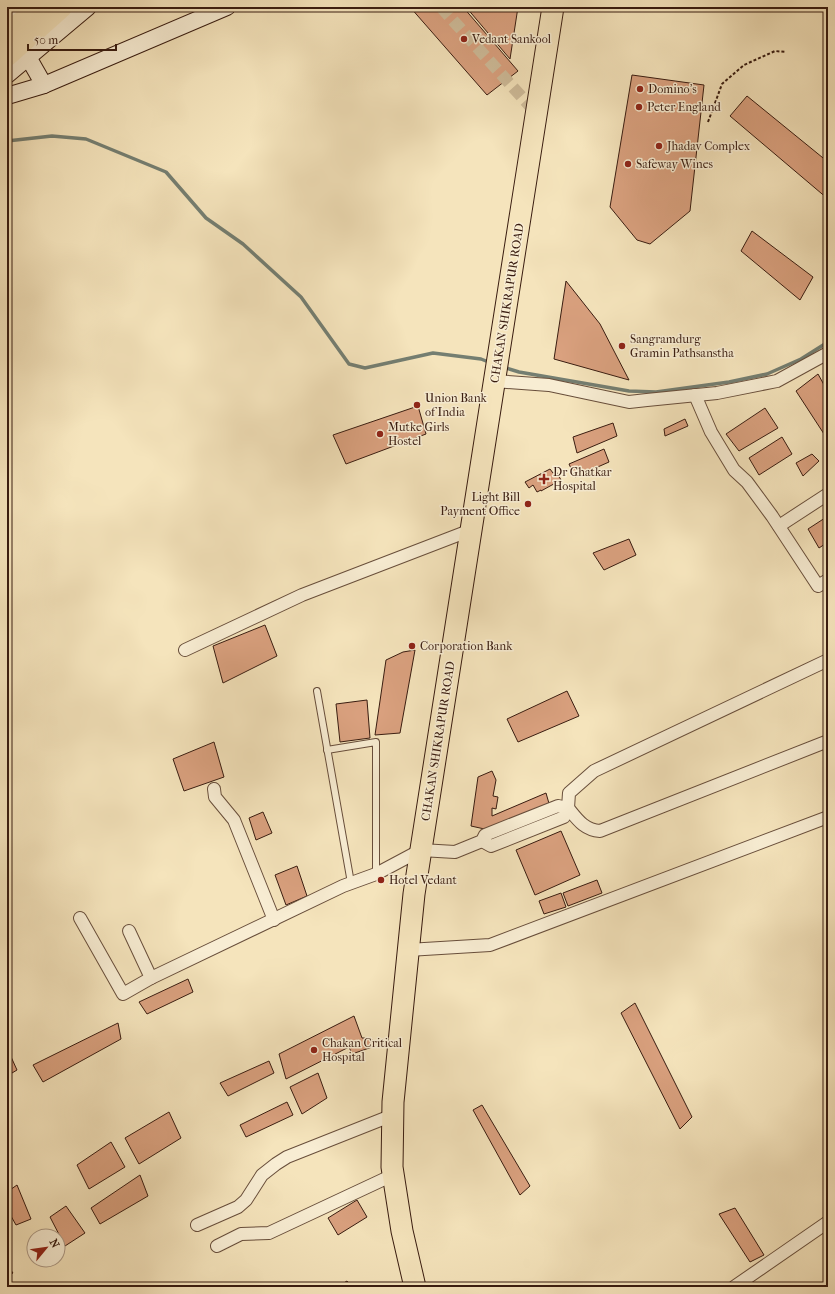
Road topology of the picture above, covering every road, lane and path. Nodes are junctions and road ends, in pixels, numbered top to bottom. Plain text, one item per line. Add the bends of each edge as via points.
1 (13, 7) edge
2 (40, 7) edge
3 (62, 7) edge
4 (88, 7) edge
5 (227, 7) edge
6 (553, 7) edge
7 (7, 12) edge
8 (7, 34) edge
9 (786, 52) dead end
10 (7, 56) edge
11 (28, 58) junction
12 (7, 75) edge
13 (44, 85) junction
14 (7, 96) edge
15 (708, 122) dead end
16 (828, 353) edge
17 (497, 370) junction
18 (695, 395) junction
19 (828, 494) edge
20 (779, 526) junction
21 (471, 530) junction
22 (828, 580) edge
23 (185, 650) dead end
24 (828, 664) edge
25 (317, 691) dead end
26 (828, 741) edge
27 (328, 750) junction
28 (214, 789) dead end
29 (568, 808) junction
30 (828, 817) edge
31 (421, 850) junction
32 (376, 874) junction
33 (351, 883) junction
34 (80, 918) dead end
35 (274, 920) junction
36 (129, 931) dead end
37 (408, 950) junction
38 (151, 978) junction
39 (392, 1115) junction
40 (393, 1176) junction
41 (828, 1222) edge
42 (197, 1225) dead end
43 (217, 1246) dead end
44 (415, 1287) edge
45 (734, 1287) edge

1 - 7 main road
2 - 8 highway
3 - 10 highway
4 - 11 main road
5 - 13 main road
6 - 17 highway, CHAKAN SHIKRAPUR ROAD
9 - 15 path via 775,51 744,65 722,84
11 - 12 main road
11 - 13 main road
13 - 14 main road
16 - 18 street via 777,382
17 - 18 street via 549,385 629,402
17 - 21 highway, CHAKAN SHIKRAPUR ROAD
18 - 20 street via 711,432 734,470 747,482
19 - 20 street
20 - 22 street via 818,586
21 - 23 street via 302,595
21 - 31 highway, CHAKAN SHIKRAPUR ROAD
24 - 29 street via 826,662 594,771 569,793
25 - 27 lane
26 - 29 street via 600,831 591,830 581,824
27 - 32 lane via 376,742
27 - 33 lane
28 - 35 street via 215,797 234,820
29 - 31 street via 558,806 485,835 482,841 455,852
30 - 37 street via 490,945
31 - 32 street
31 - 37 highway, CHAKAN SHIKRAPUR ROAD
32 - 33 street
33 - 35 street
34 - 38 street via 123,994
35 - 38 street
36 - 38 street
37 - 39 highway, CHAKAN SHIKRAPUR ROAD
39 - 40 highway, CHAKAN SHIKRAPUR ROAD
39 - 42 street via 287,1157 262,1175 246,1200 238,1207
40 - 43 street via 269,1233 241,1234
40 - 44 highway, CHAKAN SHIKRAPUR ROAD
41 - 45 street

